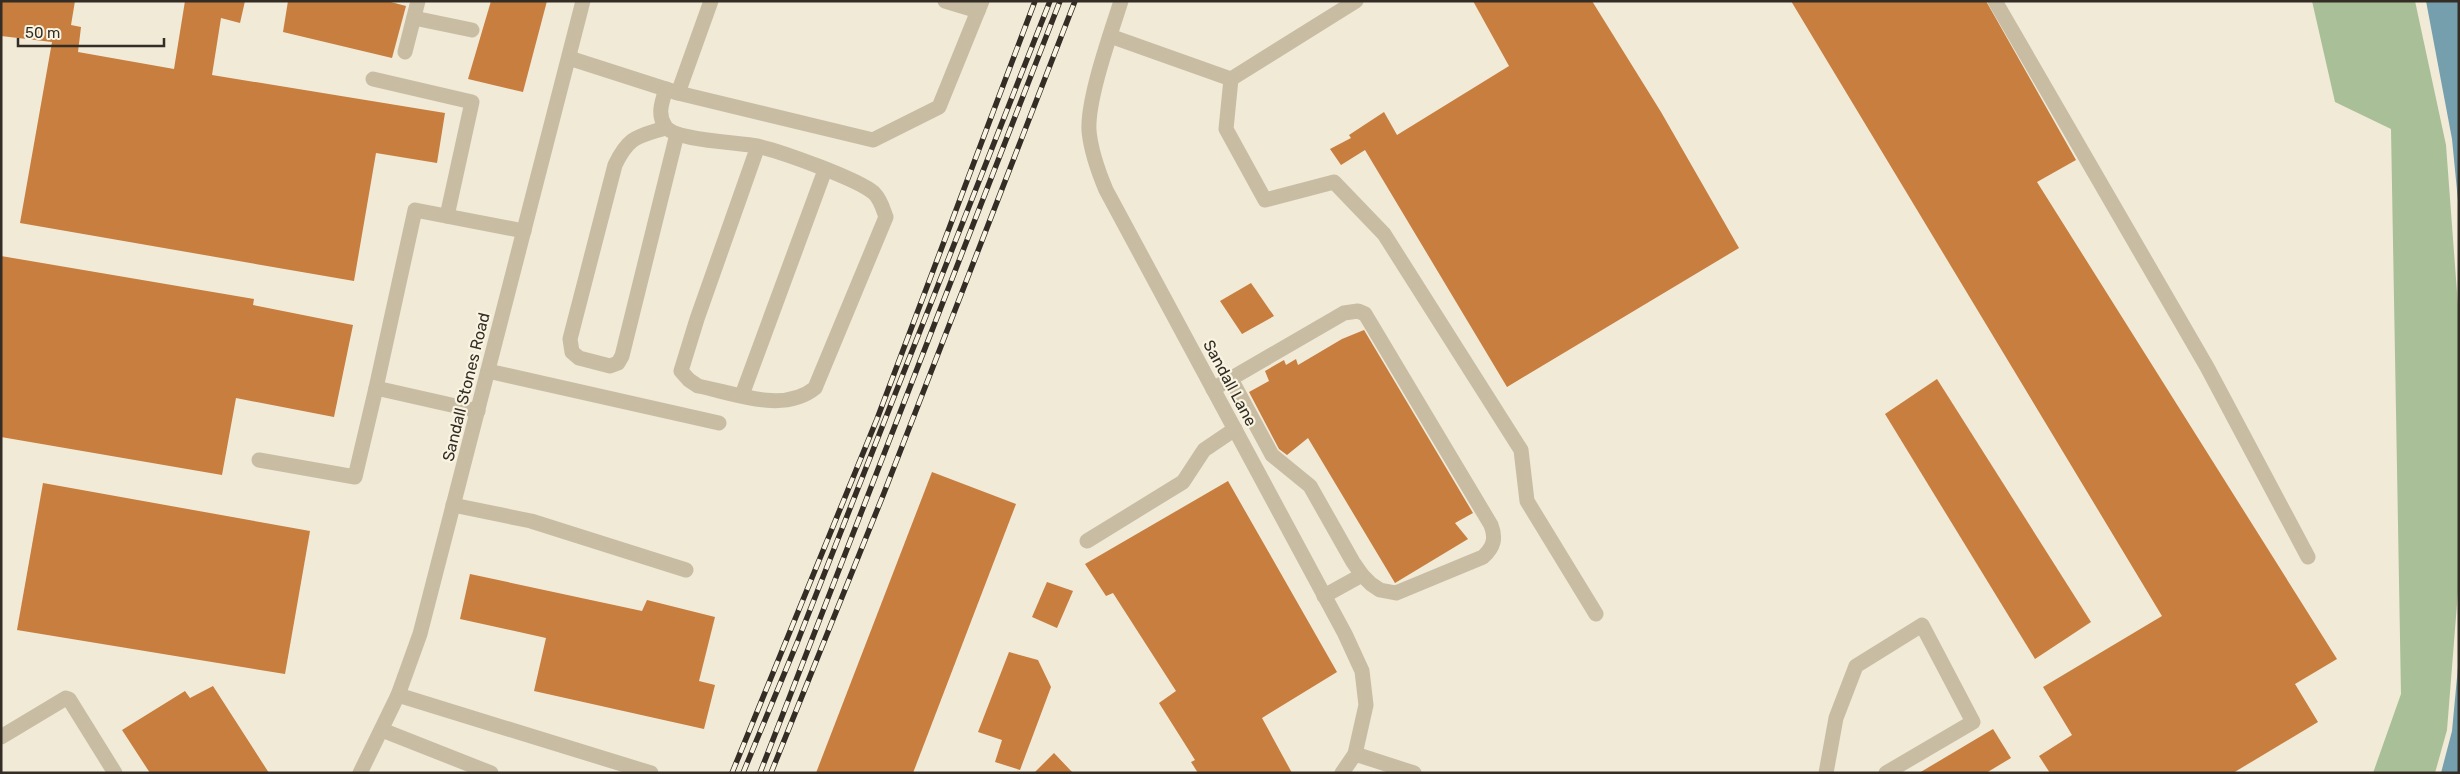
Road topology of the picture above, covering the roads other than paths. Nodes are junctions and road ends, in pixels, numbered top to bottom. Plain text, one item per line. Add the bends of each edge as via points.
1 (418, 1) edge
2 (583, 1) edge
3 (712, 1) edge
4 (945, 1) edge
5 (1121, 1) edge
6 (1356, 1) edge
7 (1995, 1) edge
8 (980, 6) edge
9 (414, 18) junction
10 (472, 30) dead end
11 (1110, 36) junction
12 (405, 52) dead end
13 (569, 58) junction
14 (373, 78) dead end
15 (1231, 78) junction
16 (672, 91) junction
17 (671, 131) junction
18 (758, 146) junction
19 (825, 170) junction
20 (447, 216) junction
21 (524, 231) junction
22 (488, 371) junction
23 (1231, 379) junction
24 (376, 388) junction
25 (1213, 389) junction
26 (742, 395) junction
27 (478, 411) junction
28 (719, 423) dead end
29 (1235, 429) junction
30 (259, 460) dead end
31 (453, 505) junction
32 (1087, 541) dead end
33 (2308, 557) dead end
34 (686, 570) dead end
35 (1362, 575) junction
36 (1324, 596) junction
37 (1596, 614) dead end
38 (398, 695) junction
39 (382, 730) junction
40 (1, 736) edge
41 (1355, 754) junction
42 (115, 773) edge
43 (360, 773) edge
44 (490, 773) edge
45 (651, 773) edge
46 (1342, 773) edge
47 (1414, 773) edge
48 (1826, 773) edge
49 (1886, 773) edge

1 - 9 street
2 - 13 street, Sandall Stones Road
3 - 16 street
4 - 8 street
5 - 11 street, Sandall Lane
6 - 15 street
7 - 33 street via 2207,367
8 - 16 street via 939,107 873,140
9 - 10 street
9 - 12 street
11 - 15 street
11 - 25 street, Sandall Lane via 1089,130 1095,164
13 - 16 street
13 - 21 street, Sandall Stones Road
14 - 20 street via 472,102
15 - 37 street via 1226,129 1265,200 1334,182 1384,234 1520,450 1527,501
16 - 17 street via 660,113
17 - 17 street via 622,356 618,363 610,366 579,358 572,352 570,340 615,165 624,147 634,138
17 - 18 street
18 - 19 street
18 - 26 street via 696,319 681,371 698,386
19 - 26 street
19 - 26 street via 858,182 874,194 886,217 815,388 805,396 773,402
20 - 21 street
20 - 24 street via 415,210
21 - 22 street, Sandall Stones Road
22 - 27 street, Sandall Stones Road
22 - 28 street
23 - 25 street
23 - 35 street via 1272,455 1310,486
23 - 35 street via 1344,313 1358,311 1370,321 1490,525 1494,540 1490,551 1483,557 1396,593 1380,590
24 - 27 street
24 - 30 street via 355,477
25 - 29 street, Sandall Lane
27 - 31 street, Sandall Stones Road
29 - 32 street via 1204,450 1184,482
29 - 36 street, Sandall Lane
31 - 34 street via 531,521
31 - 38 street, Sandall Stones Road via 420,634
35 - 36 street
36 - 41 street, Sandall Lane via 1362,671 1366,705
38 - 39 street, Sandall Stones Road
38 - 45 street
39 - 43 street, Sandall Stones Road
39 - 44 street
40 - 42 street via 66,698
41 - 46 street, Sandall Lane
41 - 47 street
48 - 49 street via 1836,718 1856,666 1922,625 1973,722

